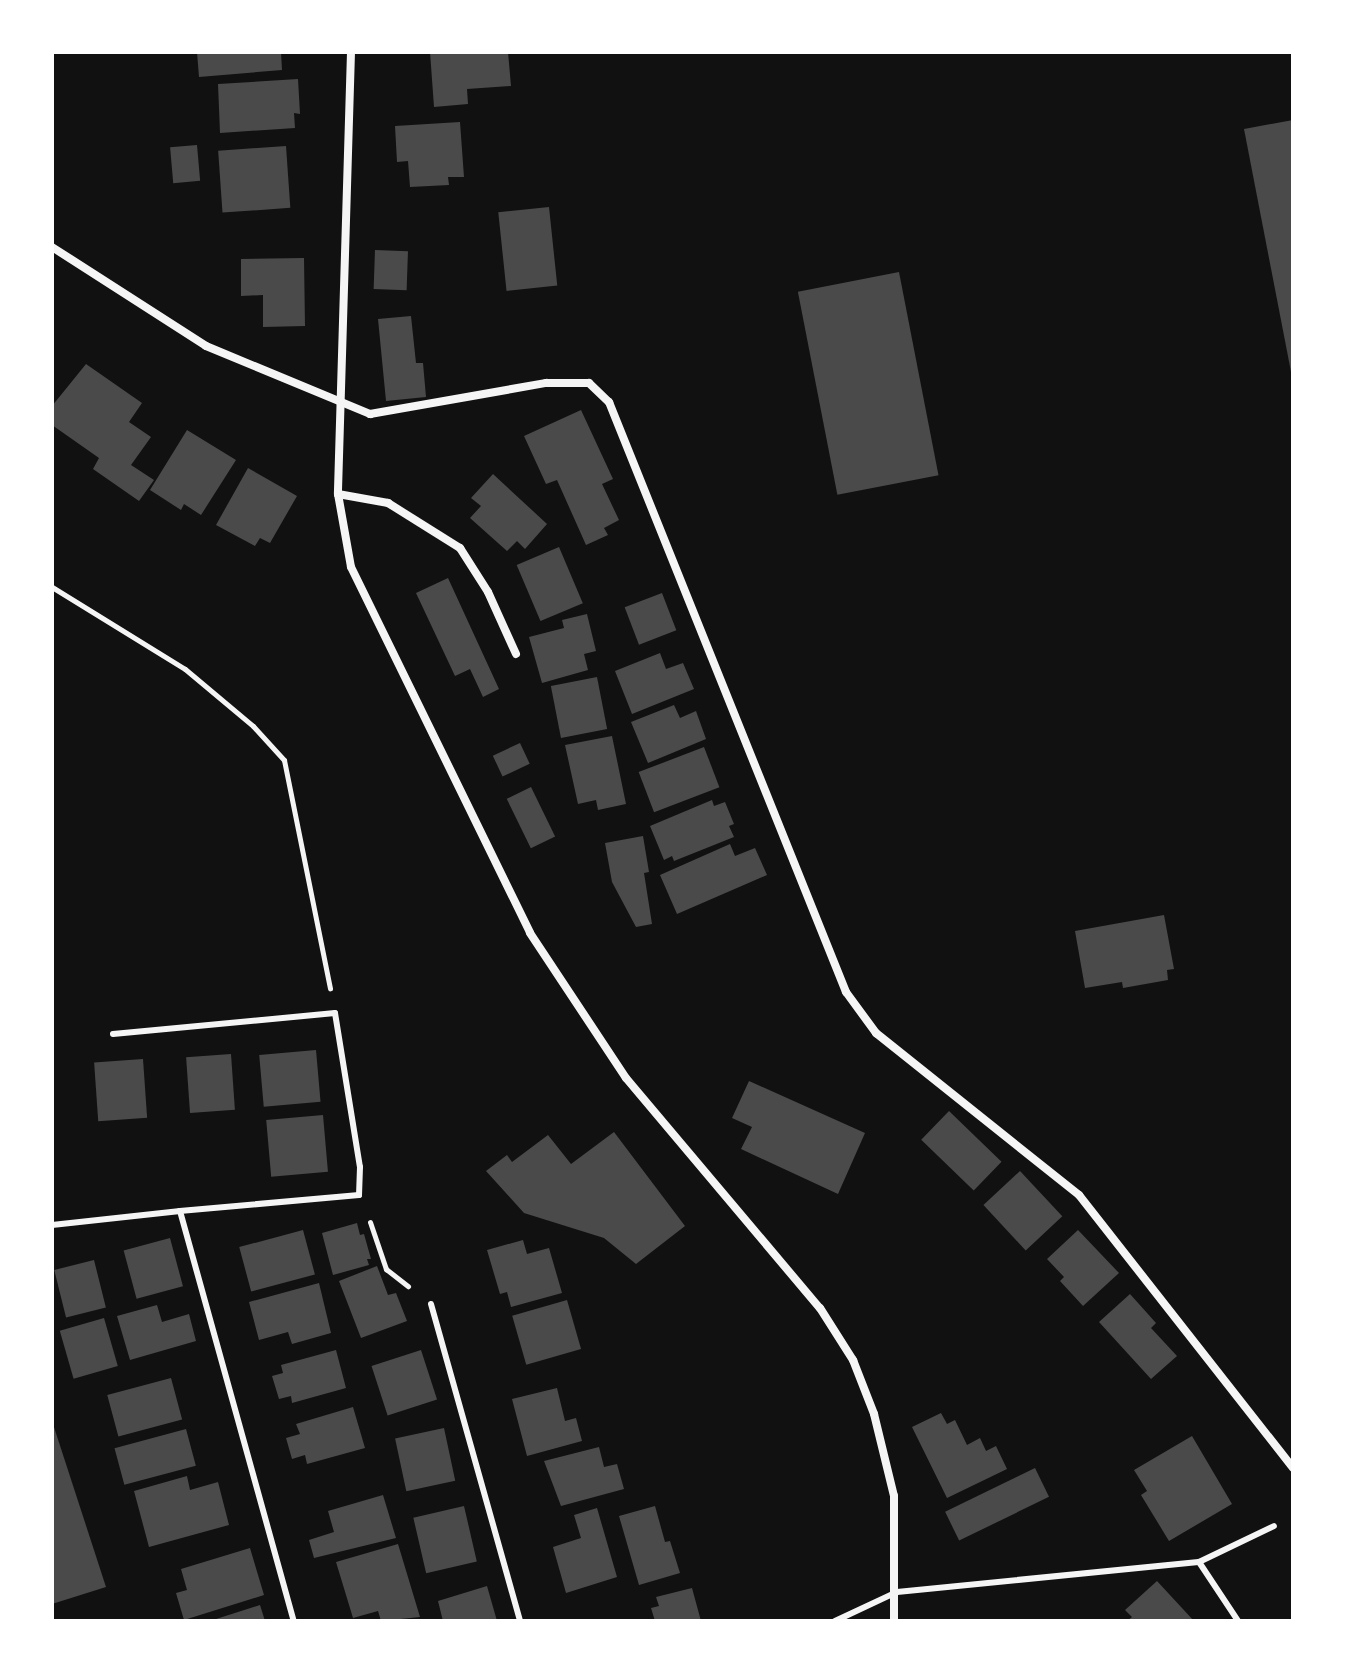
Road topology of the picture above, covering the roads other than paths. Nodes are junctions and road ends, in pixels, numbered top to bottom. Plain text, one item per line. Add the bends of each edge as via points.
1 (351, 52) edge
2 (52, 247) edge
3 (340, 404) junction
4 (338, 494) junction
5 (516, 654) dead end
6 (113, 1034) dead end
7 (180, 1211) junction
8 (52, 1225) edge
9 (431, 1304) road end
10 (1293, 1468) edge
11 (1274, 1526) dead end
12 (1199, 1562) junction
13 (897, 1592) junction
14 (294, 1621) edge
15 (520, 1621) edge
16 (835, 1621) edge
17 (894, 1621) edge
18 (1238, 1621) edge

1 - 3 street
2 - 3 street via 206,346
3 - 4 street
3 - 10 street via 370,414 560,383 589,383 609,402 846,992 876,1033 1079,1195
4 - 5 street via 388,503 460,548 488,592
4 - 13 street via 351,567 530,933 626,1078 820,1308 853,1360 874,1414 894,1496
6 - 7 lane via 335,1013 360,1167 359,1195
7 - 8 lane
7 - 14 lane
9 - 15 lane
11 - 12 lane
12 - 13 lane
12 - 18 lane
13 - 16 lane
13 - 17 street

